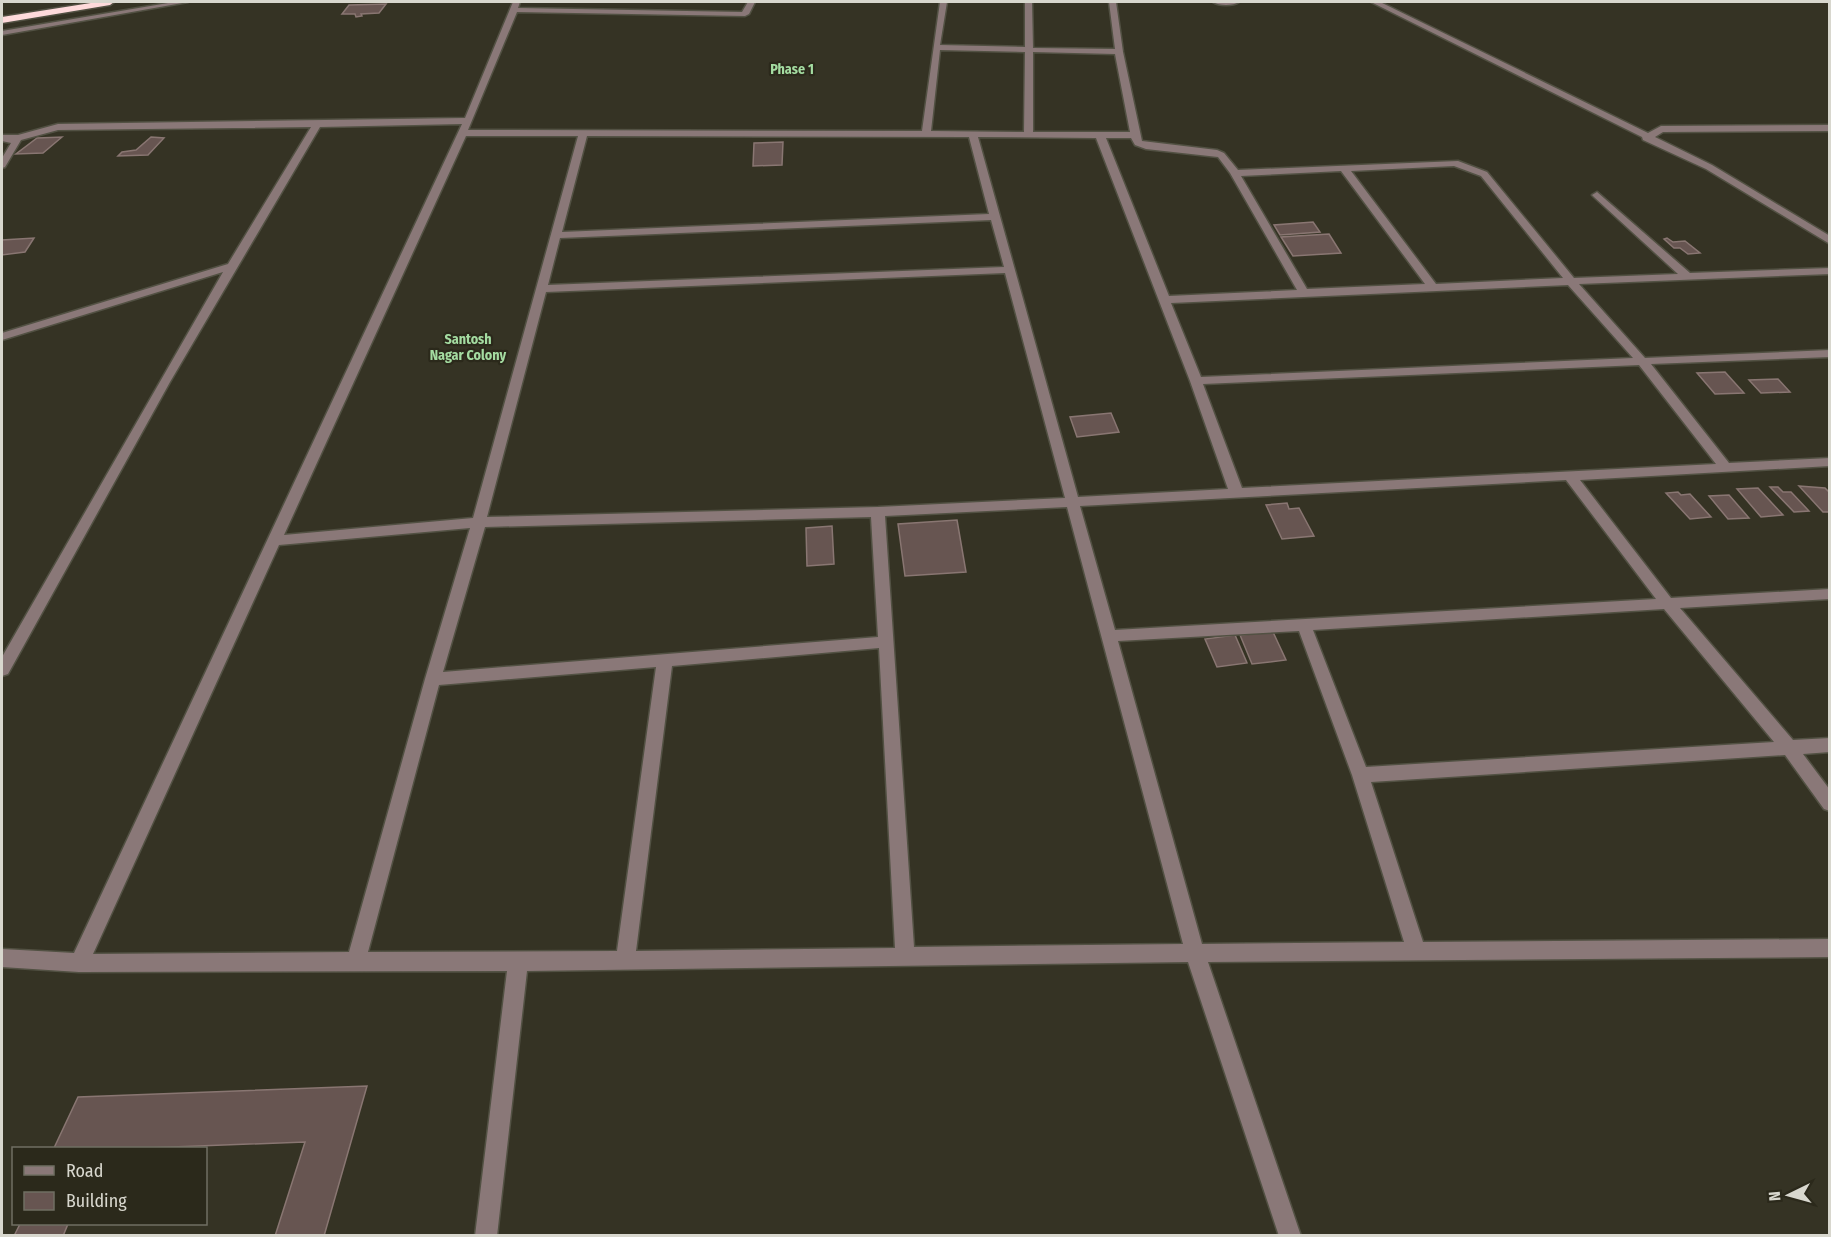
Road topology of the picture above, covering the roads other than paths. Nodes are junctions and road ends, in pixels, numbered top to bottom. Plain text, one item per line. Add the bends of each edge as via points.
1 (61, 2) edge
2 (110, 2) edge
3 (184, 2) edge
4 (751, 2) edge
5 (943, 2) edge
6 (1029, 2) edge
7 (1113, 2) edge
8 (1217, 2) edge
9 (1234, 2) edge
10 (1375, 2) edge
11 (515, 6) edge
12 (2, 11) edge
13 (2, 20) edge
14 (2, 33) edge
15 (936, 47) junction
16 (1029, 50) junction
17 (1119, 52) junction
18 (317, 124) junction
19 (465, 127) junction
20 (1830, 128) edge
21 (583, 133) junction
22 (926, 134) junction
23 (973, 135) junction
24 (1028, 135) junction
25 (1100, 135) junction
26 (1135, 135) junction
27 (2, 138) edge
28 (18, 138) junction
29 (1646, 138) junction
30 (2, 142) edge
31 (2, 165) edge
32 (1344, 168) junction
33 (1237, 175) junction
34 (1597, 195) dead end
35 (995, 217) junction
36 (555, 235) junction
37 (1830, 241) edge
38 (232, 266) junction
39 (1010, 270) junction
40 (1830, 271) edge
41 (1688, 276) junction
42 (1572, 283) junction
43 (1432, 286) junction
44 (540, 289) junction
45 (1304, 293) junction
46 (1164, 300) junction
47 (2, 337) edge
48 (1830, 353) edge
49 (1643, 363) junction
50 (1196, 381) junction
51 (1830, 462) edge
52 (1726, 468) junction
53 (1570, 476) junction
54 (1237, 494) junction
55 (1073, 503) junction
56 (878, 512) junction
57 (479, 522) junction
58 (274, 541) junction
59 (1830, 594) edge
60 (1668, 603) junction
61 (1304, 625) junction
62 (1109, 636) junction
63 (886, 642) junction
64 (665, 660) junction
65 (2, 670) edge
66 (433, 679) junction
67 (1830, 745) edge
68 (1789, 748) junction
69 (1360, 775) junction
70 (1830, 804) edge
71 (1830, 948) edge
72 (1416, 951) junction
73 (1195, 952) junction
74 (905, 956) junction
75 (2, 958) edge
76 (625, 960) junction
77 (356, 961) junction
78 (518, 962) junction
79 (79, 963) junction
80 (486, 1236) edge
81 (1290, 1236) edge

1 - 12 highway
2 - 13 highway
3 - 14 street
4 - 11 street via 745,14
5 - 15 street
6 - 16 street
7 - 17 street
8 - 9 street
10 - 29 street
11 - 19 street
15 - 16 street
15 - 22 street
16 - 17 street
16 - 24 street
17 - 26 street
18 - 19 street
18 - 28 street via 58,127
18 - 38 street
19 - 21 street
19 - 58 street
20 - 29 street via 1661,129
21 - 22 street
21 - 36 street
22 - 23 street
23 - 24 street
23 - 35 street
24 - 25 street
25 - 26 street
25 - 46 street
26 - 33 street via 1138,143 1146,146 1214,152
27 - 28 street
28 - 30 street
28 - 31 street
29 - 37 street via 1709,167
32 - 33 street
32 - 42 street via 1455,163 1484,174
32 - 43 street
33 - 45 street
34 - 41 street
35 - 36 street
35 - 39 street
36 - 44 street
38 - 47 street
38 - 65 street
39 - 44 street
39 - 55 street
40 - 41 street
41 - 42 street
42 - 43 street
42 - 49 street
43 - 45 street
44 - 57 street
45 - 46 street
46 - 50 street
48 - 49 street
49 - 50 street
49 - 52 street
50 - 54 street
51 - 52 street
52 - 53 street
53 - 54 street
53 - 60 street
54 - 55 street
55 - 56 street
55 - 62 street
56 - 57 street
56 - 63 street
57 - 58 street
57 - 66 street
58 - 79 street
59 - 60 street
60 - 61 street
60 - 68 street
61 - 62 street
61 - 69 street
62 - 73 street
63 - 64 street
63 - 74 street
64 - 66 street
64 - 76 street
66 - 77 street
67 - 68 street
68 - 69 street
68 - 70 street
69 - 72 street
71 - 72 street
72 - 73 street
73 - 74 street
73 - 81 street
74 - 76 street
75 - 79 street
76 - 78 street
77 - 78 street
77 - 79 street
78 - 80 street

